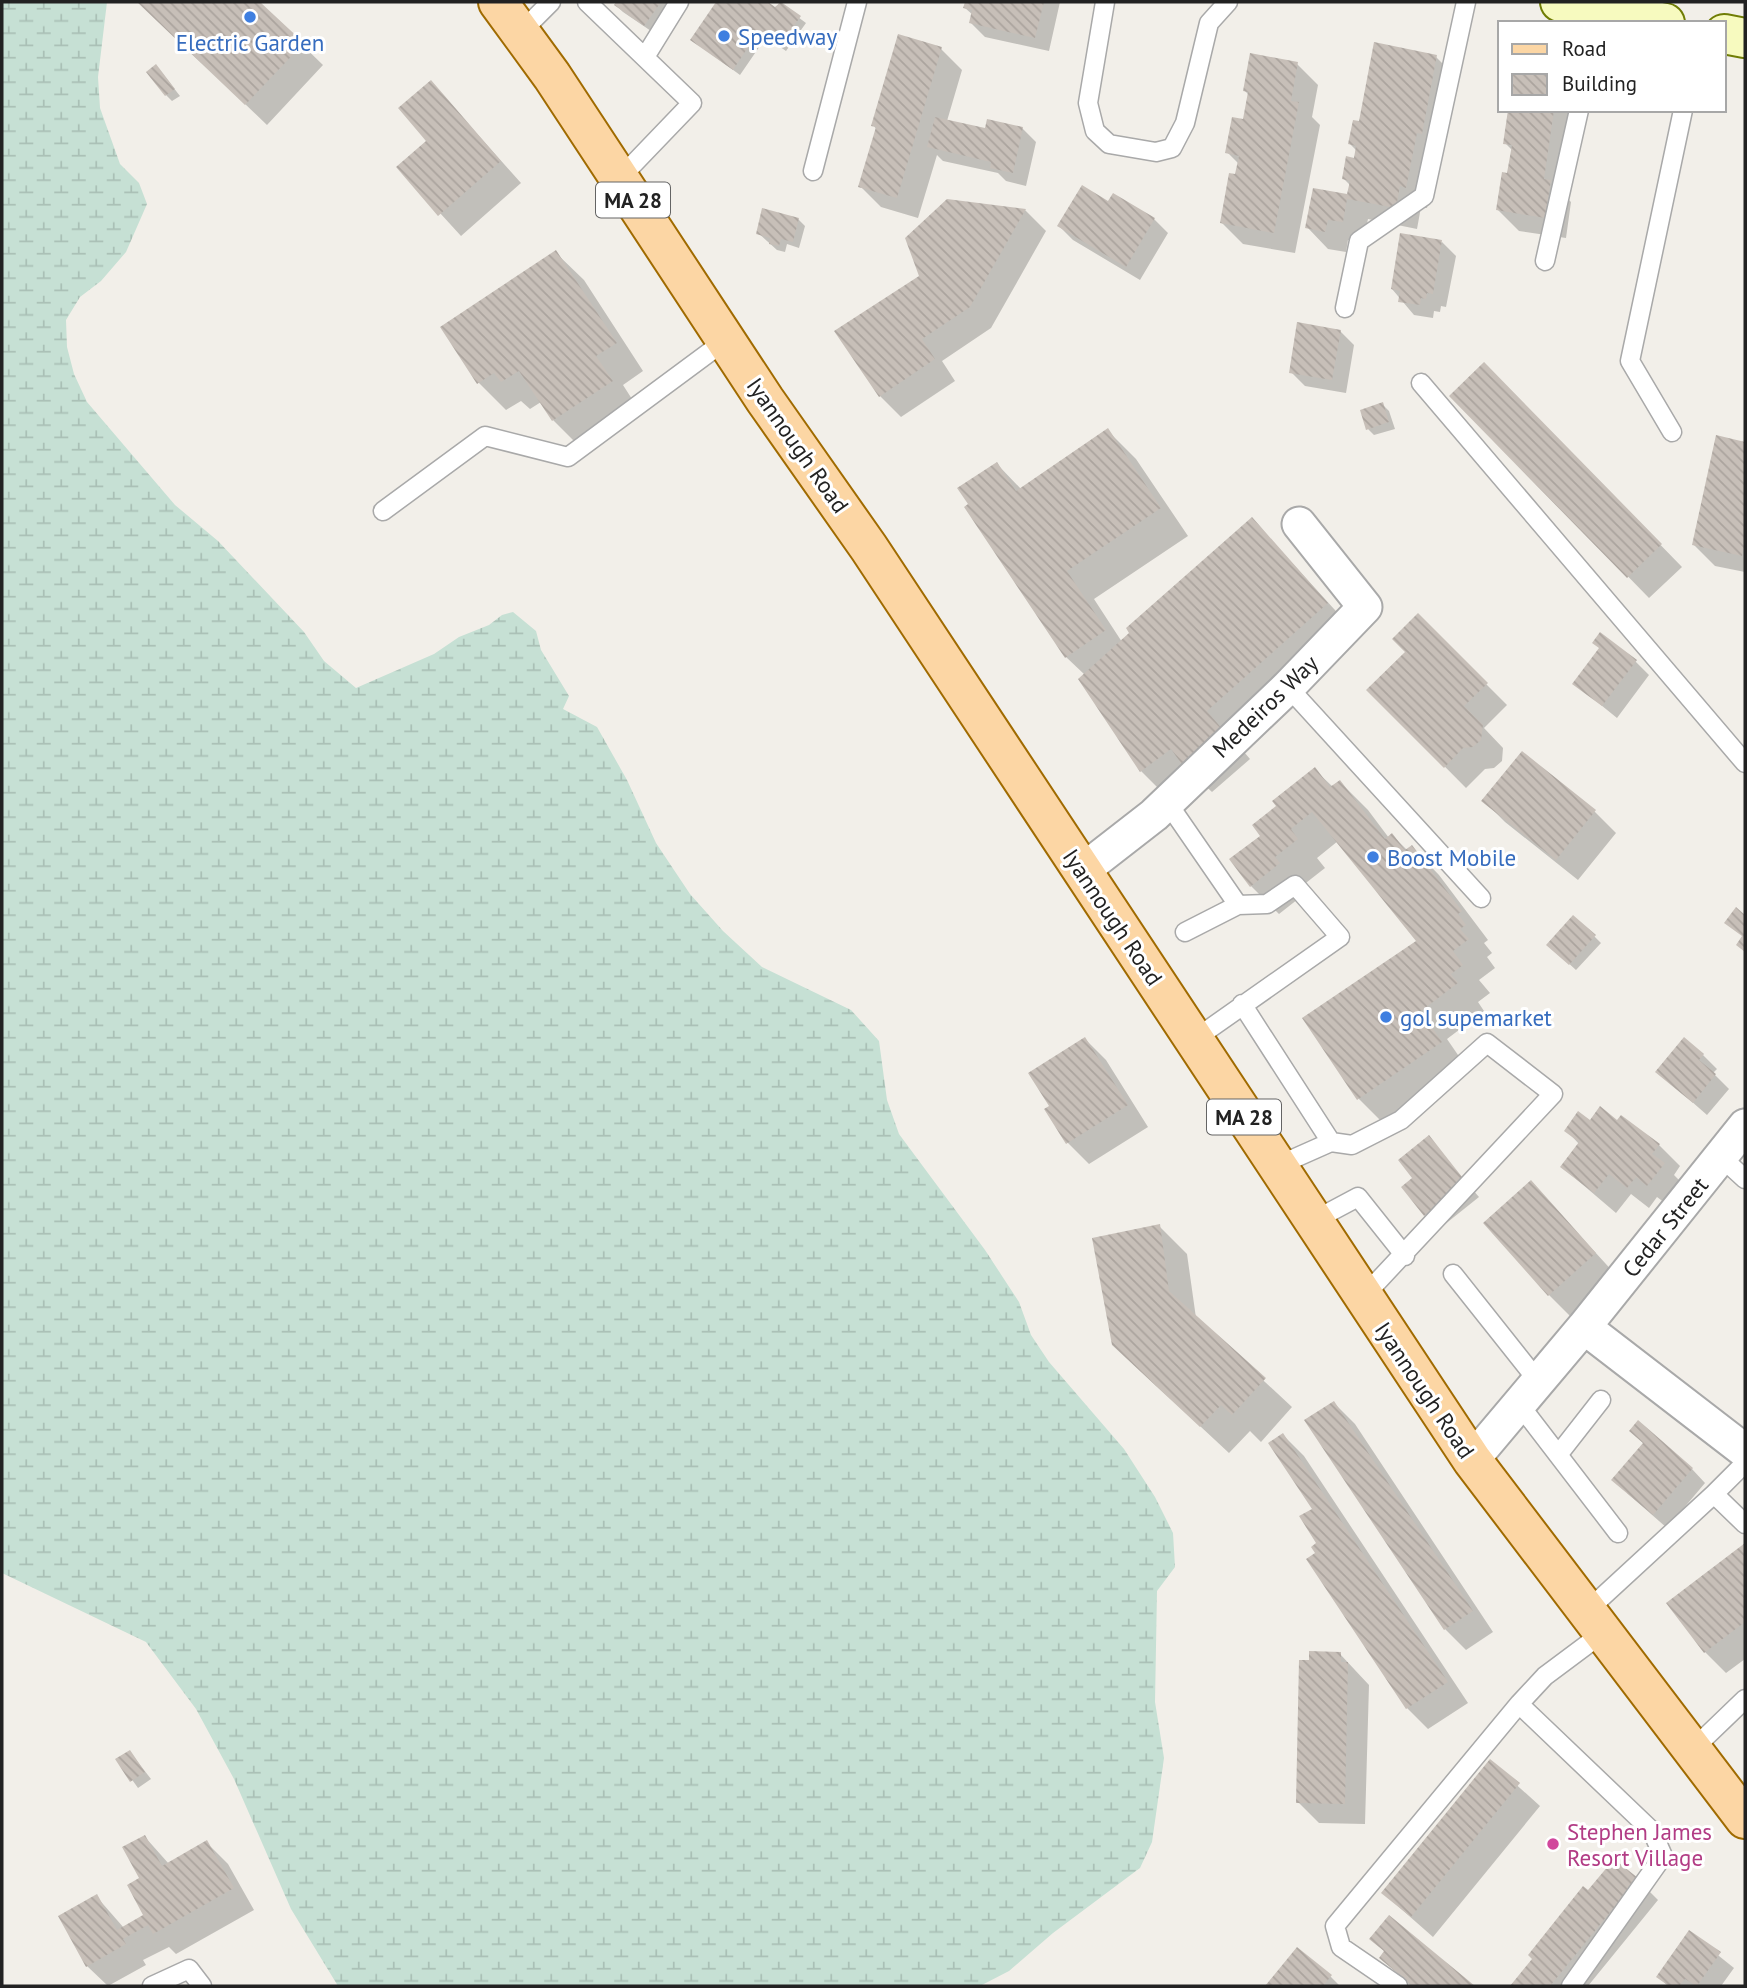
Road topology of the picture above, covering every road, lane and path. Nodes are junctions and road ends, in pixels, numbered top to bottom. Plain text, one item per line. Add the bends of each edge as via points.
1 (498, 2) edge
2 (551, 2) edge
3 (587, 2) edge
4 (857, 2) edge
5 (1105, 2) edge
6 (1228, 2) edge
7 (1466, 2) edge
8 (677, 3) edge
9 (1580, 8) edge
10 (1654, 21) edge
11 (521, 33) junction
12 (1726, 34) edge
13 (1745, 38) edge
14 (645, 57) junction
15 (1579, 112) edge
16 (1683, 112) edge
17 (813, 171) dead end
18 (619, 179) junction
19 (1545, 261) dead end
20 (1345, 307) dead end
21 (726, 340) junction
22 (1421, 383) dead end
23 (1672, 432) dead end
24 (383, 511) dead end
25 (1299, 524) dead end
26 (1288, 687) junction
27 (1745, 763) edge
28 (1167, 802) junction
29 (1082, 871) junction
30 (1481, 898) dead end
31 (1238, 905) junction
32 (1185, 932) dead end
33 (1242, 1004) junction
34 (1195, 1039) junction
35 (1745, 1126) edge
36 (1331, 1142) junction
37 (1721, 1157) junction
38 (1277, 1166) junction
39 (1745, 1180) edge
40 (1313, 1221) junction
41 (1405, 1256) junction
42 (1453, 1274) dead end
43 (1364, 1297) junction
44 (1584, 1327) junction
45 (1528, 1393) junction
46 (1601, 1400) dead end
47 (1745, 1451) edge
48 (1558, 1455) junction
49 (1472, 1460) junction
50 (1745, 1463) edge
51 (1714, 1494) junction
52 (1745, 1524) edge
53 (1618, 1533) dead end
54 (1596, 1621) junction
55 (1745, 1699) edge
56 (1519, 1704) junction
57 (1692, 1750) junction
58 (1745, 1819) edge
59 (152, 1986) edge
60 (202, 1986) edge
61 (1398, 1986) edge
62 (1571, 1986) edge

1 - 11 main road, Iyannough Road / MA 28
2 - 11 lane
3 - 14 lane
4 - 17 lane
5 - 6 lane via 1088,103 1095,131 1109,144 1156,152 1172,148 1185,122 1209,23
7 - 20 lane via 1423,197 1359,241
8 - 14 lane
9 - 10 main road
11 - 18 main road, Iyannough Road / MA 28
12 - 13 main road
14 - 18 lane via 692,103
15 - 19 lane
16 - 23 lane via 1630,361
18 - 21 main road, Iyannough Road / MA 28
21 - 24 lane via 568,457 485,436
21 - 29 main road, Iyannough Road / MA 28
22 - 27 lane
25 - 26 street, Medeiros Way via 1365,607
26 - 28 street, Medeiros Way
26 - 30 lane
28 - 29 street, Medeiros Way
28 - 31 lane
29 - 34 main road, Iyannough Road / MA 28
31 - 32 lane
31 - 33 lane via 1267,904 1295,885 1340,937
33 - 34 lane
33 - 36 lane
34 - 38 main road, Iyannough Road / MA 28
35 - 37 street, Cedar Street
36 - 38 lane
36 - 41 lane via 1353,1145 1401,1120 1487,1043 1553,1094
37 - 39 lane
37 - 44 street, Cedar Street
38 - 40 main road, Iyannough Road / MA 28
40 - 41 lane via 1358,1197
40 - 43 main road, Iyannough Road / MA 28
41 - 43 lane
42 - 45 lane
43 - 49 main road, Iyannough Road / MA 28
44 - 45 street, Cedar Street
44 - 47 street
45 - 48 lane
45 - 49 street, Cedar Street
46 - 48 lane
48 - 53 lane
49 - 54 main road, Iyannough Road / MA 28
50 - 51 lane
51 - 52 lane
51 - 54 lane
54 - 56 lane
54 - 57 main road, Iyannough Road / MA 28
55 - 57 lane
56 - 61 lane via 1335,1926 1341,1947
56 - 62 lane via 1652,1831 1663,1856
57 - 58 main road, Iyannough Road / MA 28
59 - 60 lane via 189,1969

